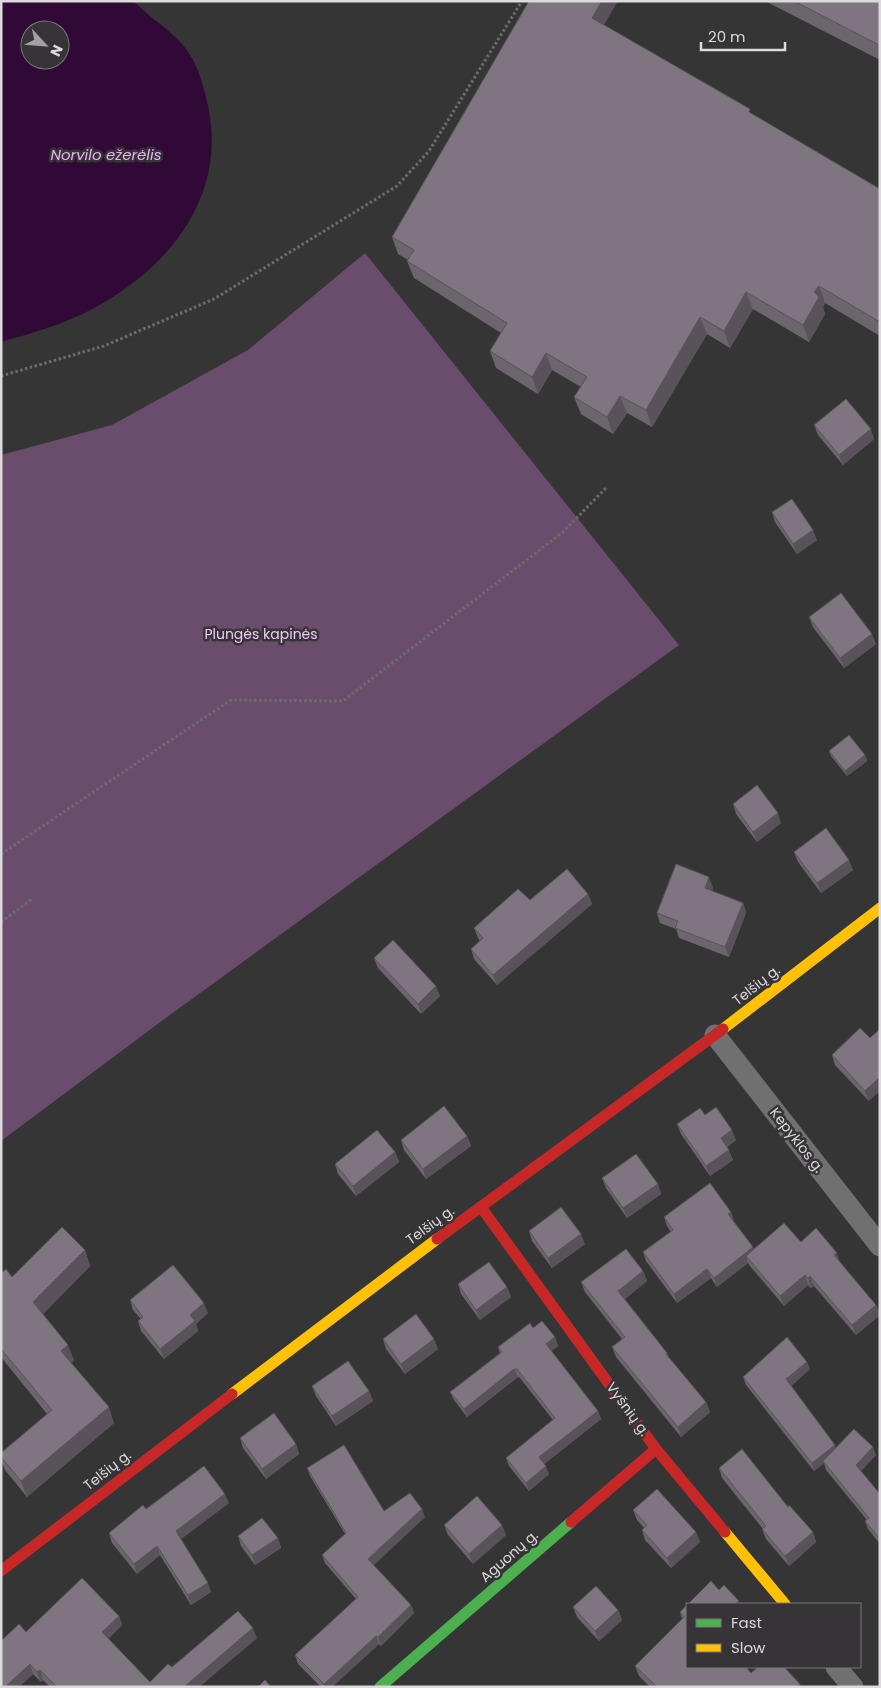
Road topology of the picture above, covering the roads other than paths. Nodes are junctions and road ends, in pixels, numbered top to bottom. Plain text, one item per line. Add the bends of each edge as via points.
1 (880, 908) edge
2 (715, 1035) junction
3 (481, 1207) junction
4 (880, 1246) edge
5 (656, 1449) junction
6 (1, 1571) edge
7 (783, 1603) edge
8 (837, 1668) edge
9 (380, 1687) edge
10 (852, 1687) edge

1 - 2 street, Telšių g.
2 - 3 street, Telšių g.
2 - 4 street, Kepyklos g.
3 - 5 street, Vyšnių g.
3 - 6 street, Telšių g. via 360,1295
5 - 7 street, Vyšnių g.
5 - 9 street, Aguonų g.
8 - 10 street

